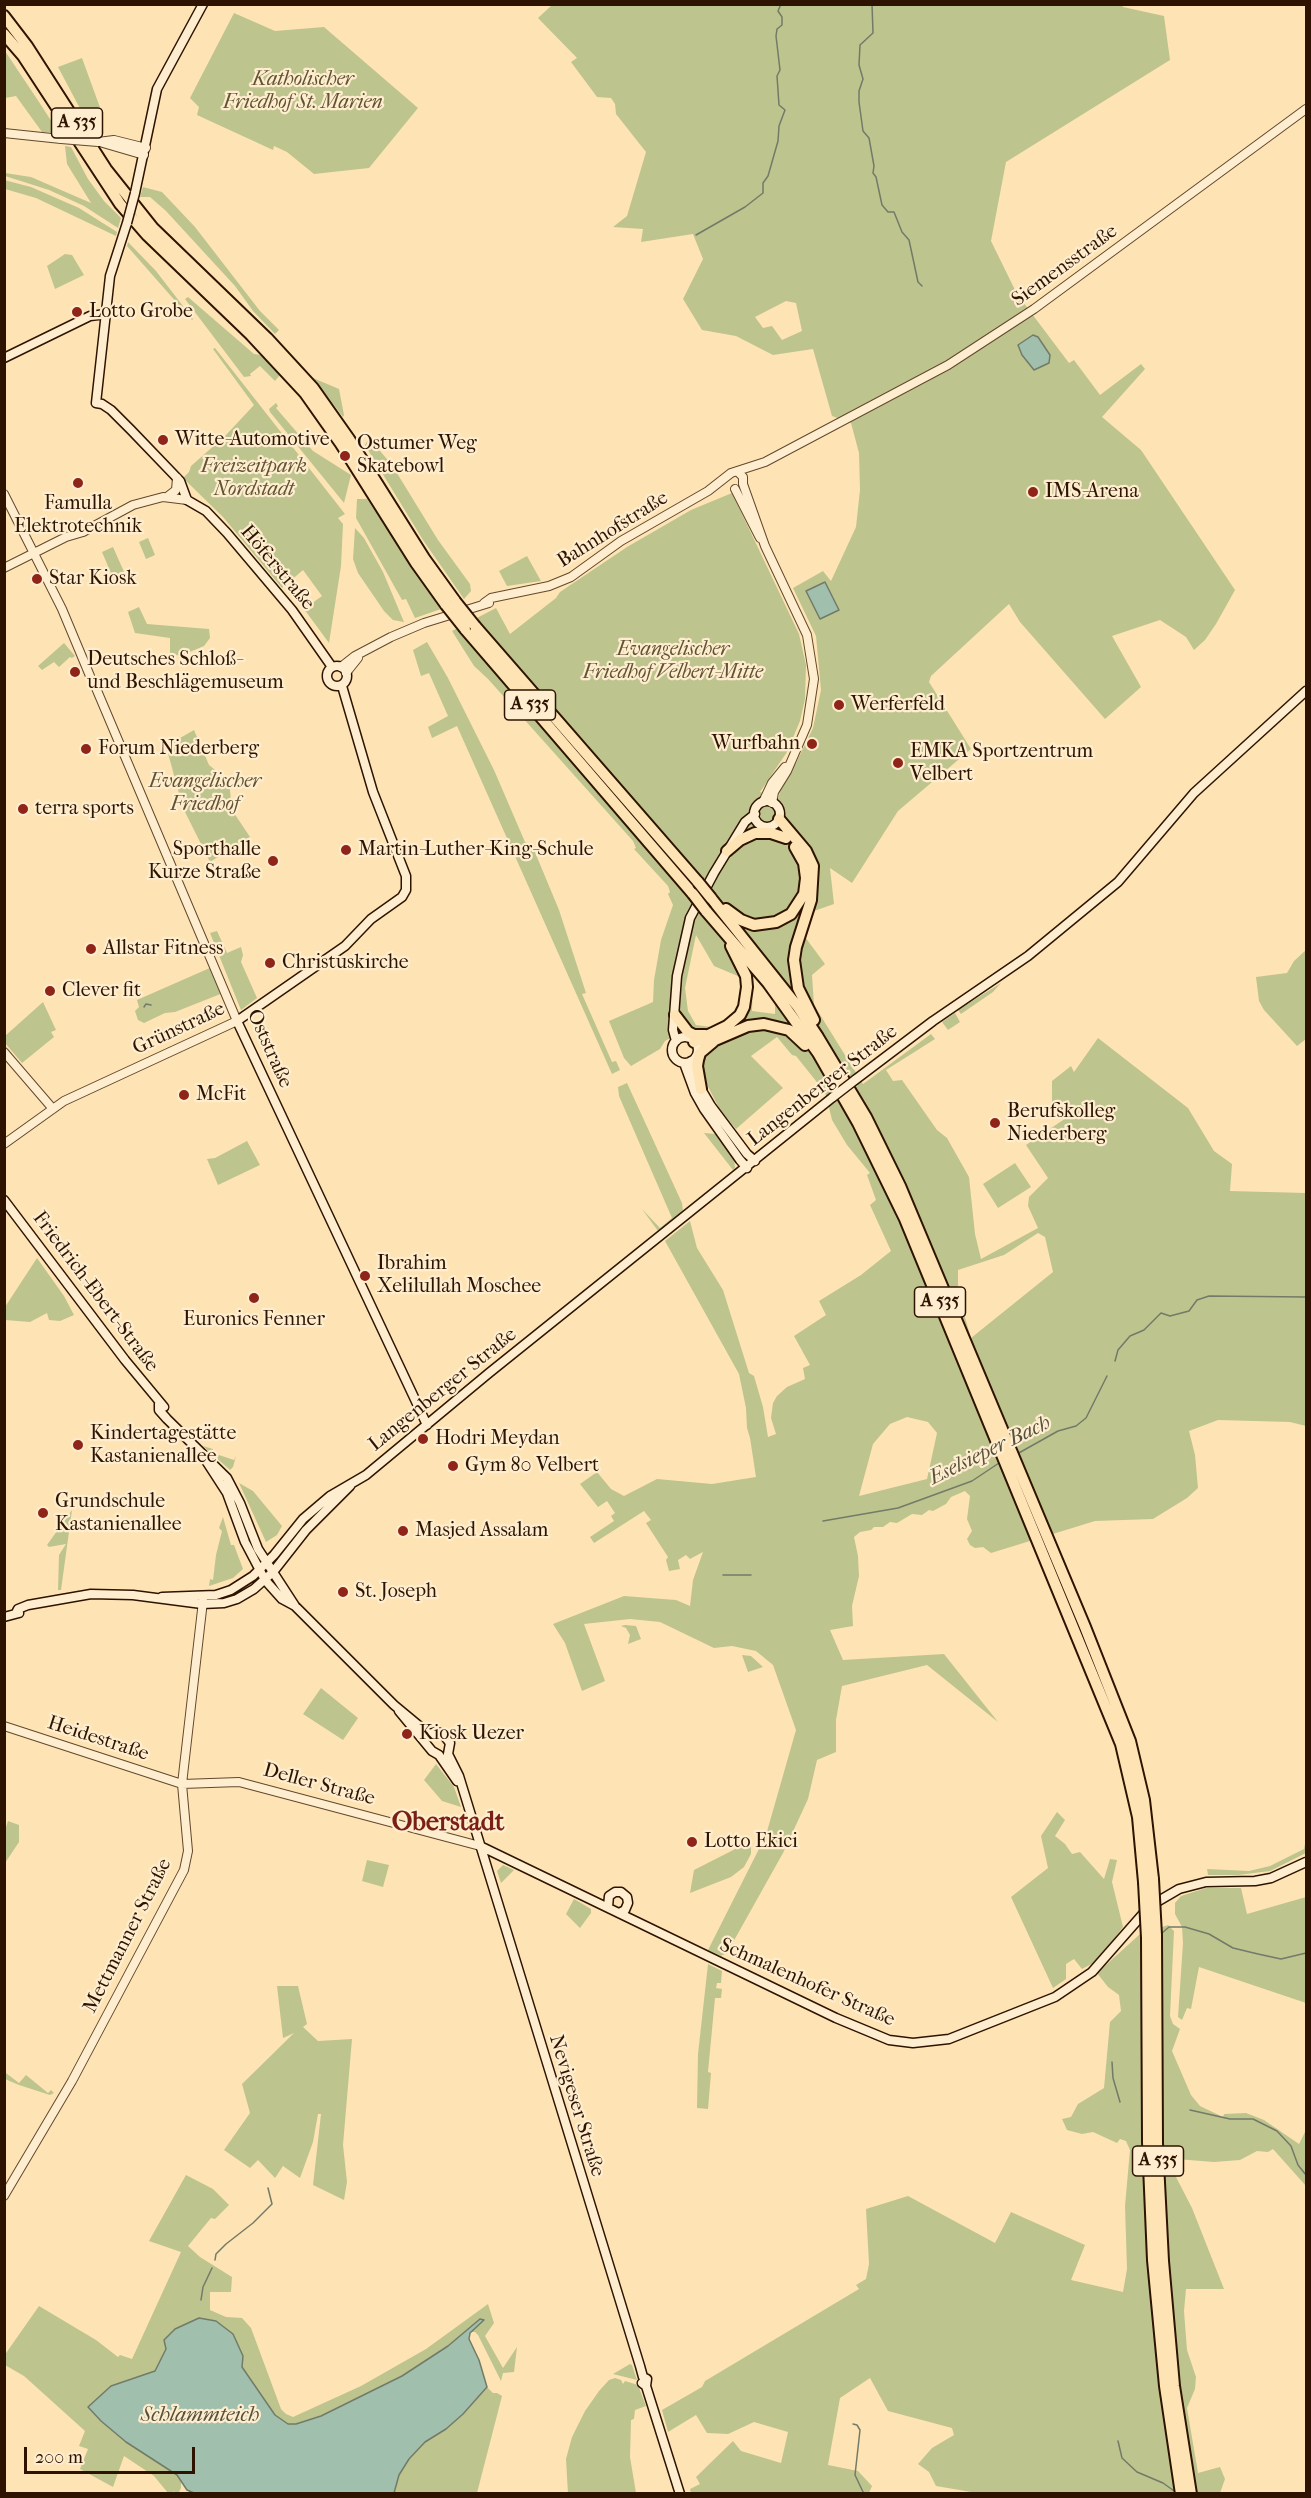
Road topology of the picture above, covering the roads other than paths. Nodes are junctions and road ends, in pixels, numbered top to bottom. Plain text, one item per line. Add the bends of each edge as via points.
1 (203, 4) edge
2 (4, 16) edge
3 (4, 34) edge
4 (1306, 109) edge
5 (4, 133) edge
6 (145, 151) junction
7 (106, 314) junction
8 (4, 358) edge
9 (177, 478) junction
10 (742, 478) junction
11 (730, 484) junction
12 (4, 494) edge
13 (167, 497) junction
14 (188, 500) junction
15 (765, 546) junction
16 (34, 553) junction
17 (4, 567) edge
18 (450, 603) junction
19 (470, 627) junction
20 (340, 669) junction
21 (342, 686) junction
22 (1306, 691) edge
23 (768, 803) junction
24 (756, 818) junction
25 (776, 822) junction
26 (786, 838) junction
27 (727, 851) junction
28 (711, 898) junction
29 (718, 925) junction
30 (675, 1015) junction
31 (237, 1021) junction
32 (720, 1030) junction
33 (818, 1037) junction
34 (676, 1041) junction
35 (714, 1041) junction
36 (692, 1043) junction
37 (4, 1052) edge
38 (818, 1053) junction
39 (687, 1062) junction
40 (701, 1089) junction
41 (53, 1109) junction
42 (4, 1144) edge
43 (756, 1161) junction
44 (747, 1168) junction
45 (4, 1200) edge
46 (979, 1384) junction
47 (427, 1425) junction
48 (202, 1455) junction
49 (346, 1487) junction
50 (267, 1563) junction
51 (259, 1570) junction
52 (273, 1572) junction
53 (265, 1580) junction
54 (203, 1600) junction
55 (295, 1606) junction
56 (4, 1617) edge
57 (4, 1726) edge
58 (428, 1739) junction
59 (448, 1754) junction
60 (439, 1755) junction
61 (182, 1784) junction
62 (460, 1784) junction
63 (480, 1845) junction
64 (504, 1858) junction
65 (1306, 1862) edge
66 (488, 1872) junction
67 (608, 1902) junction
68 (624, 1910) junction
69 (4, 2196) edge
70 (1169, 2386) junction
71 (680, 2493) edge
72 (1181, 2493) edge
73 (1191, 2493) edge

1 - 6 main road via 157,89
2 - 18 highway, A 535 via 125,195 313,388
3 - 18 highway, A 535 via 23,56 120,204 305,393
4 - 10 street, Siemensstraße via 993,337
5 - 6 street, bridge
6 - 7 main road, bridge via 110,276
7 - 8 main road via 90,316
7 - 9 main road, Höferstraße via 96,403 115,414
9 - 13 street via 176,490
9 - 14 main road, Höferstraße
10 - 11 street
10 - 11 street via 732,472
10 - 15 street
11 - 15 street
11 - 20 street, Bahnhofstraße via 708,491 638,531 571,577 424,623 370,647
12 - 16 street, Oststraße
13 - 14 street, Höferstraße
13 - 16 street via 133,505
14 - 20 main road, Höferstraße via 206,511 227,533
15 - 23 street via 807,635 814,679 807,725
16 - 17 street
16 - 31 street, Oststraße via 92,678
18 - 19 highway, A 535, bridge
19 - 28 highway, A 535, bridge
19 - 29 highway, A 535, bridge
20 - 21 main road via 347,680
20 - 21 main road via 328,672 327,680 333,686
21 - 31 main road, Grünstraße via 373,792 407,881 406,890 345,946
22 - 43 main road, Langenberger Straße, bridge via 1194,793 1118,882 1028,956 855,1080
23 - 24 main road via 758,806
23 - 25 main road via 779,808
24 - 25 main road via 763,826
24 - 27 main road via 740,830
25 - 26 highway
25 - 33 highway via 806,851 813,866 813,887 794,960 798,988 817,1025
26 - 27 highway via 755,833
26 - 28 highway via 801,856 806,878 804,894 791,914 776,922 754,925 735,917
27 - 30 main road via 690,918 677,976
28 - 33 highway, A 535
29 - 32 highway via 742,967 747,987 740,1015
29 - 38 highway, A 535 via 768,983
30 - 32 highway via 694,1035
30 - 34 main road
30 - 36 main road via 679,1029
31 - 41 street, Grünstraße
31 - 47 main road, Oststraße
32 - 36 highway
33 - 46 highway, A 535 via 900,1186
34 - 36 main road
34 - 39 main road via 675,1059
35 - 36 highway
35 - 38 highway via 748,1026 770,1024 789,1030
35 - 40 highway via 698,1060
36 - 39 main road via 696,1056
37 - 41 street
38 - 46 highway, A 535 via 879,1164
39 - 40 main road
39 - 44 main road via 695,1093 704,1109
40 - 43 main road via 722,1122
41 - 42 street, Grünstraße
43 - 44 main road, Langenberger Straße
44 - 47 main road, Langenberger Straße
45 - 48 main road, Friedrich-Ebert-Straße via 159,1404 159,1410
46 - 70 highway, A 535, bridge via 1039,1527 1121,1744 1138,1817 1149,1881 1152,1937 1148,2142 1153,2260
47 - 49 main road, Langenberger Straße
48 - 50 main road, Friedrich-Ebert-Straße via 233,1488
48 - 51 main road, Friedrich-Ebert-Straße via 228,1495
49 - 50 main road via 303,1519
49 - 52 main road
50 - 51 main road
50 - 52 main road, Friedrich-Ebert-Straße
51 - 53 main road, Friedrich-Ebert-Straße
51 - 54 main road via 231,1590
52 - 53 main road
52 - 55 main road, Friedrich-Ebert-Straße
53 - 54 main road via 237,1599 224,1603
53 - 55 main road, Friedrich-Ebert-Straße via 282,1599
54 - 56 main road via 91,1594 23,1606
54 - 61 street, Mettmanner Straße
55 - 58 main road
57 - 61 street, Heidestraße
58 - 59 main road via 437,1732 443,1734 450,1743
58 - 60 main road via 432,1751
59 - 60 main road
59 - 62 main road
60 - 62 main road
61 - 63 street, Deller Straße via 239,1782
61 - 69 street, Mettmanner Straße via 188,1851 184,1870 72,2081
62 - 63 main road, Nevigeser Straße
63 - 64 main road
63 - 66 main road, Nevigeser Straße
64 - 66 main road
64 - 67 main road via 585,1896
65 - 68 main road, Schmalenhofer Straße via 1272,1878 1206,1882 1179,1889 1150,1906 1092,1972 1055,1997 949,2039 931,2042 900,2042 866,2032 642,1924
66 - 71 main road, Nevigeser Straße via 642,2384 646,2386
67 - 68 main road via 614,1912
67 - 68 main road via 615,1892 624,1893 628,1900
70 - 72 highway, A 535
70 - 73 highway, A 535

